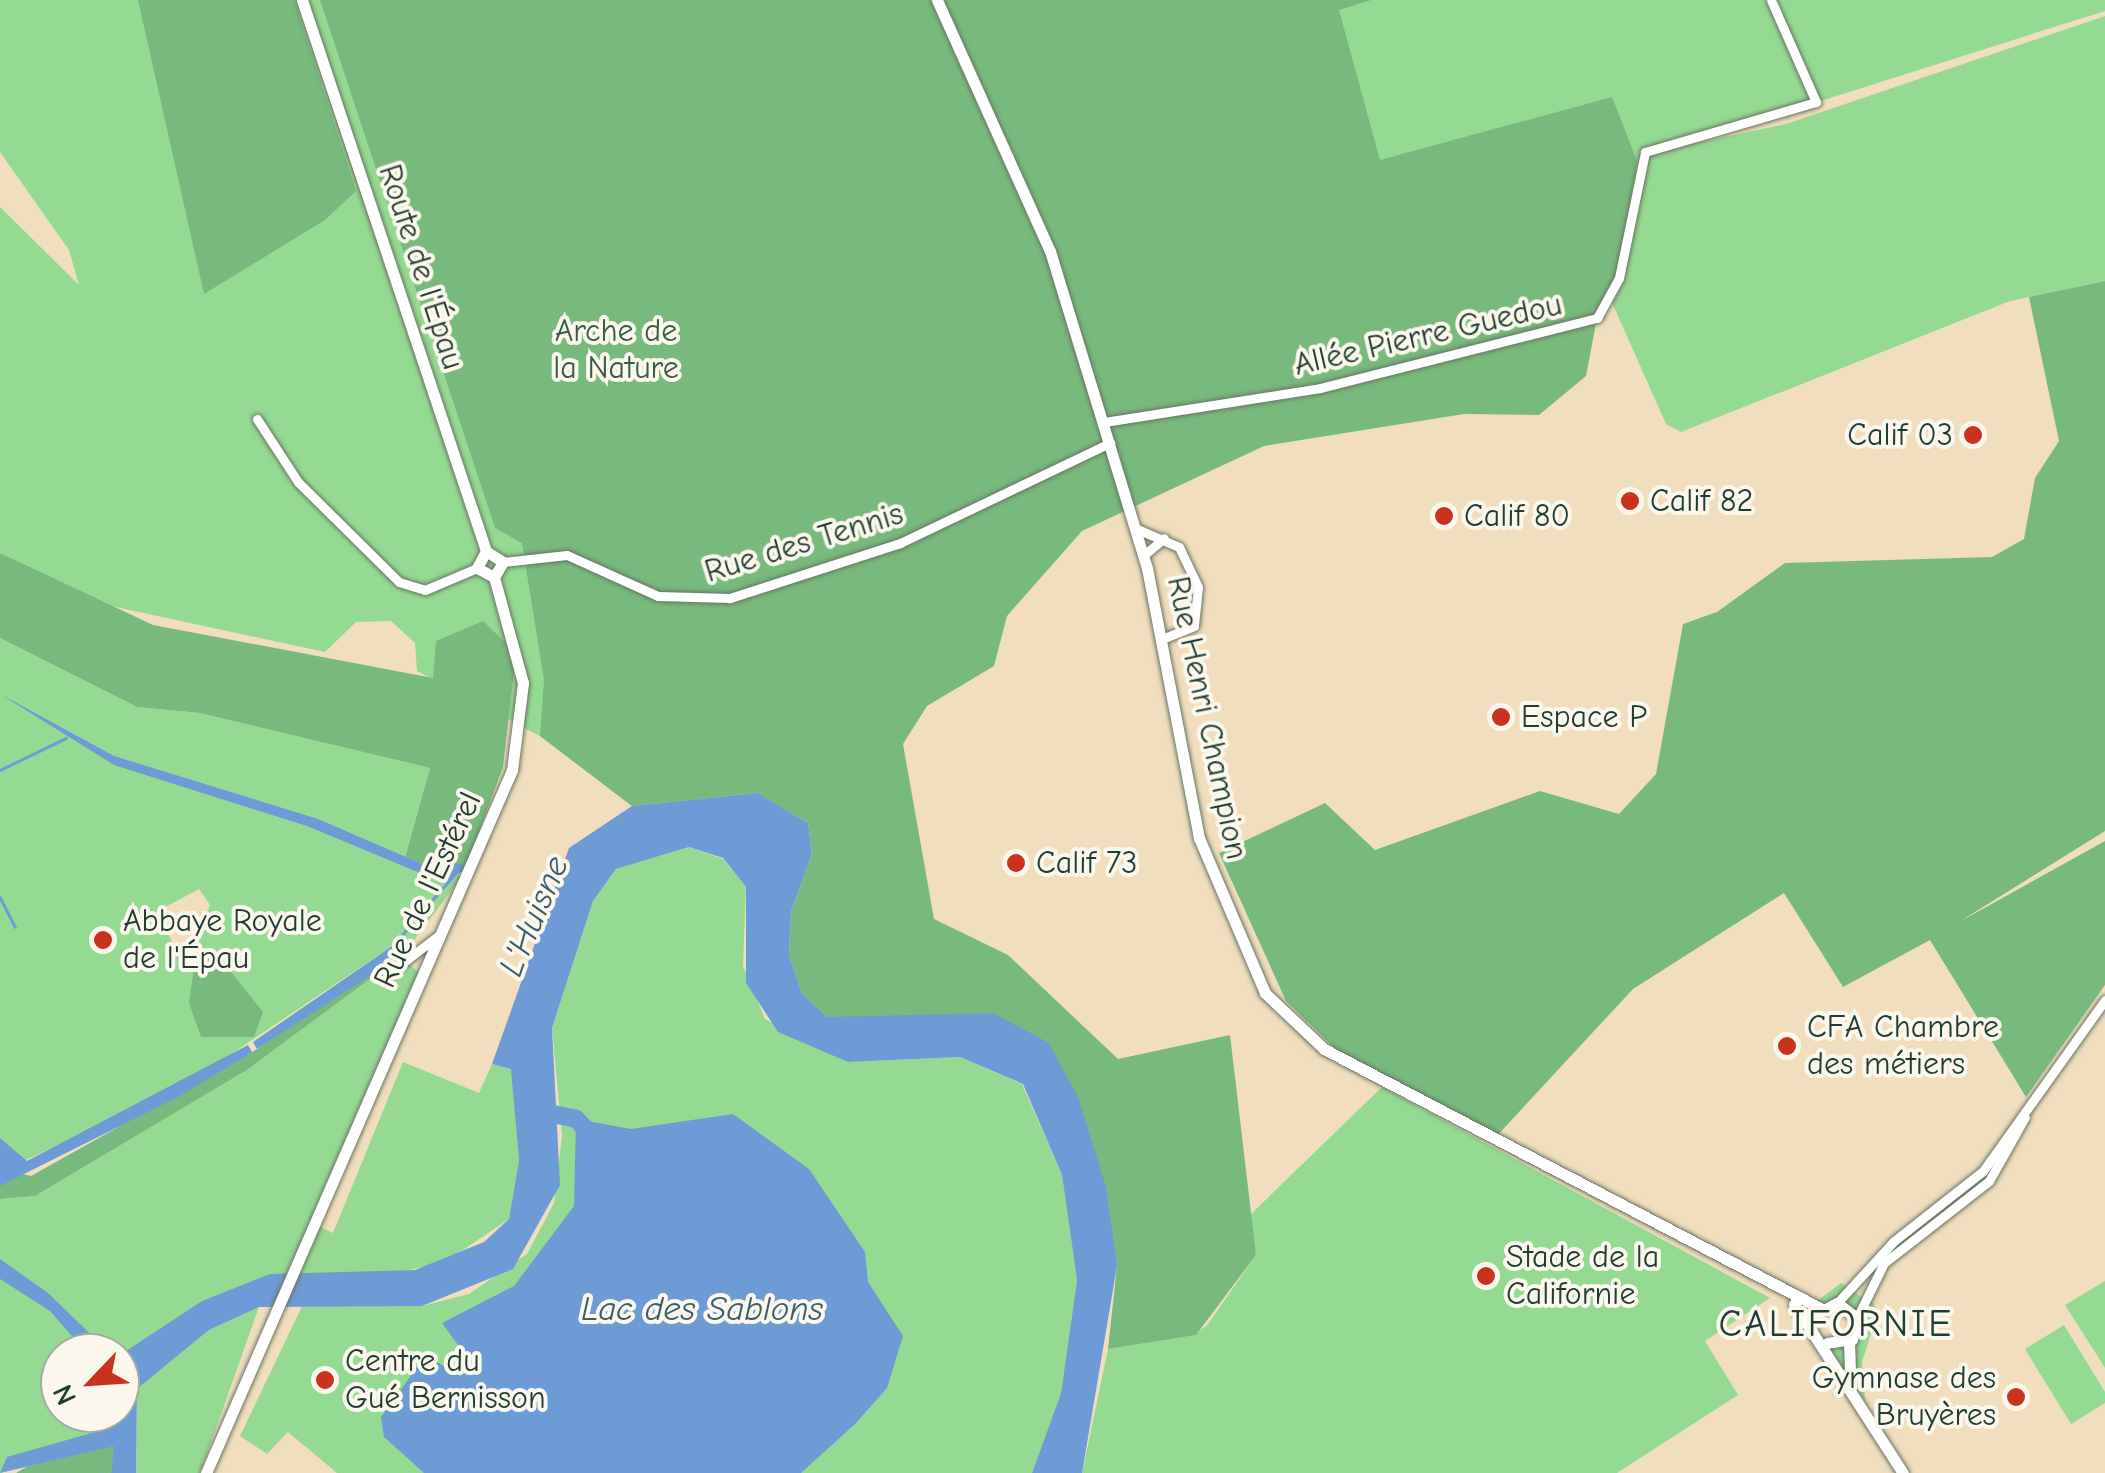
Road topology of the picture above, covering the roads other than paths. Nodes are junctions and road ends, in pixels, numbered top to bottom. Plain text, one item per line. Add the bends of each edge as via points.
1 (302, 0) edge
2 (937, 0) edge
3 (1771, 0) edge
4 (257, 419) dead end
5 (1104, 422) junction
6 (1110, 443) junction
7 (1136, 528) junction
8 (1164, 538) junction
9 (486, 552) junction
10 (1144, 555) junction
11 (502, 562) junction
12 (477, 568) junction
13 (494, 577) junction
14 (1164, 638) junction
15 (439, 936) junction
16 (386, 974) dead end
17 (2105, 1000) edge
18 (2025, 1117) junction
19 (1783, 1294) junction
20 (1838, 1303) junction
21 (1822, 1309) junction
22 (1857, 1318) junction
23 (1816, 1327) junction
24 (1848, 1342) junction
25 (1827, 1344) junction
26 (1851, 1388) junction
27 (206, 1473) edge
28 (1903, 1473) edge

1 - 9 street, Route de l'Épau
2 - 5 street, Rue Henri Champion via 1050,251
3 - 5 street, Allée Pierre Guedou via 1816,102 1645,152 1619,278 1597,318 1320,388
4 - 12 street via 298,482 399,582 425,590
5 - 6 street, Rue Henri Champion
6 - 7 street, Rue Henri Champion
6 - 11 street, Rue des Tennis via 900,543 730,598 658,596 566,555
7 - 8 street
7 - 10 street, Rue Henri Champion
8 - 10 street
8 - 14 street via 1184,553 1202,601 1194,626
9 - 11 street
9 - 12 street
10 - 14 street, Rue Henri Champion
11 - 13 street
12 - 13 street
13 - 15 street, Rue de l'Estérel via 516,647 520,728 512,770
14 - 19 street, Rue Henri Champion via 1199,838 1240,948 1277,1010 1324,1049
15 - 16 street
15 - 27 street, Rue de l'Estérel
17 - 18 street
18 - 20 street via 1984,1171 1894,1241
18 - 22 street via 1989,1181 1884,1263
19 - 21 street, Rue Henri Champion
19 - 23 street, Rue Henri Champion
20 - 21 street
20 - 22 street
21 - 23 street
22 - 24 street
23 - 25 street
24 - 25 street
24 - 26 street
25 - 26 street
26 - 28 street

